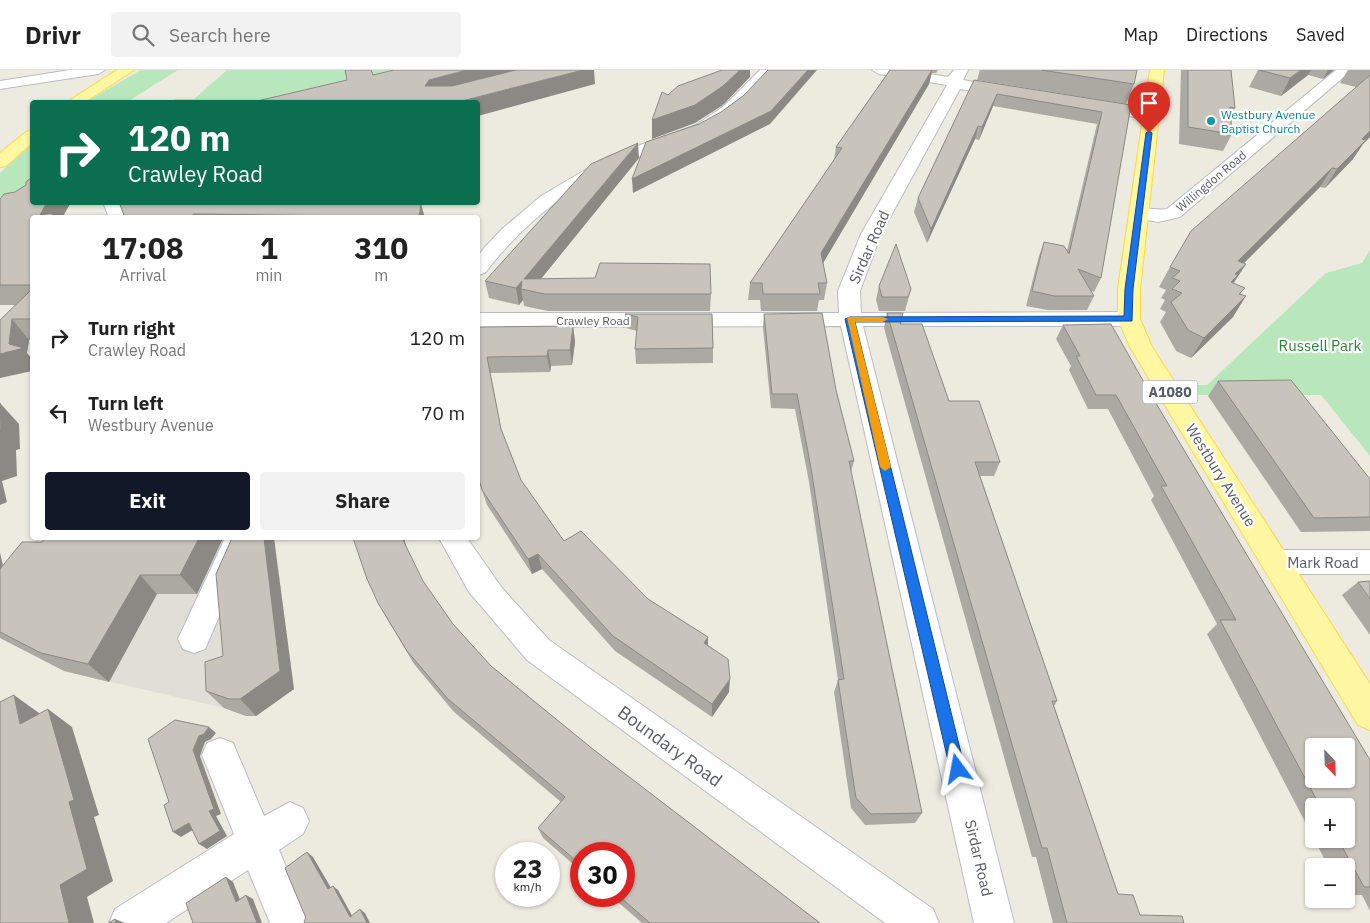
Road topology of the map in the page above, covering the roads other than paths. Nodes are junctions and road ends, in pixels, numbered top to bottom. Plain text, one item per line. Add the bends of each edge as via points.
1 (97, 70) edge
2 (127, 70) edge
3 (768, 70) edge
4 (879, 70) edge
5 (1157, 70) edge
6 (1345, 70) edge
7 (41, 74) edge
8 (957, 78) edge
9 (0, 85) edge
10 (1027, 94) edge
11 (78, 100) edge
12 (1074, 102) edge
13 (1151, 115) junction
14 (30, 137) edge
15 (0, 162) edge
16 (1139, 213) junction
17 (480, 266) edge
18 (850, 319) junction
19 (1129, 319) junction
20 (480, 320) edge
21 (238, 540) edge
22 (455, 540) edge
23 (1275, 562) junction
24 (1370, 562) edge
25 (194, 639) dead end
26 (1359, 685) edge
27 (1370, 714) edge
28 (220, 756) dead end
29 (290, 821) dead end
30 (255, 843) junction
31 (129, 923) edge
32 (290, 923) edge
33 (918, 923) edge
34 (994, 923) edge

1 - 7 street
2 - 11 main road
3 - 17 street via 730,109 702,128 632,152 580,179 534,211 489,252
4 - 8 street
5 - 13 main road, Westbury Avenue / A1080
6 - 16 street, Willingdon Road via 1173,213 1158,216
7 - 9 street
8 - 10 street
8 - 18 street, Sirdar Road via 871,234 849,291
12 - 13 street
13 - 16 main road, Westbury Avenue / A1080
14 - 15 main road
16 - 19 main road, Westbury Avenue / A1080 via 1129,289
18 - 19 street, Crawley Road
18 - 20 street, Crawley Road
18 - 34 street, Sirdar Road
19 - 23 main road, Westbury Avenue / A1080 via 1141,347
21 - 25 street
22 - 33 street, Boundary Road via 499,608 538,650
23 - 24 street, Mark Road
23 - 26 main road, Westbury Avenue / A1080
26 - 27 main road, Westbury Avenue / A1080
28 - 30 street
29 - 30 street
30 - 31 street
30 - 32 street

